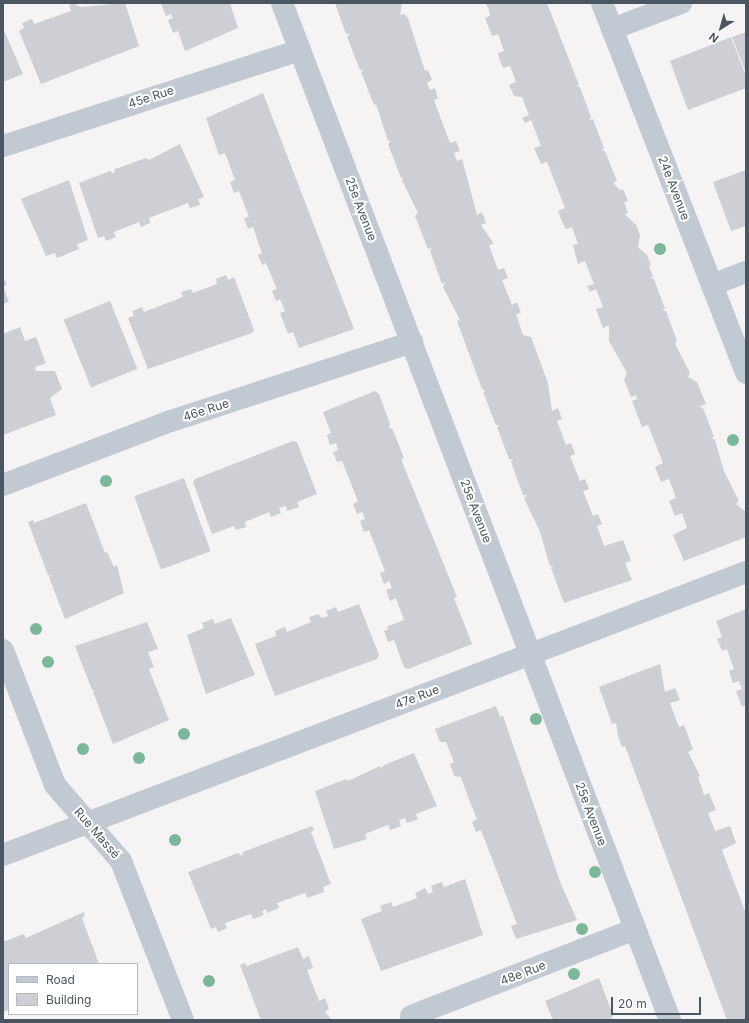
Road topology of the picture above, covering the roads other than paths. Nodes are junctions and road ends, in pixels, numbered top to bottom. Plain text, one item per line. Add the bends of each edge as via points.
1 (282, 3) edge
2 (602, 3) edge
3 (681, 3) edge
4 (612, 30) junction
5 (300, 50) junction
6 (3, 146) edge
7 (746, 272) edge
8 (712, 285) junction
9 (412, 342) junction
10 (746, 373) edge
11 (3, 485) edge
12 (746, 572) edge
13 (3, 650) edge
14 (530, 654) junction
15 (89, 824) junction
16 (3, 855) edge
17 (635, 929) junction
18 (411, 1016) dead end
19 (183, 1020) edge
20 (670, 1020) edge

1 - 5 street, 25e Avenue
2 - 4 street, 24e Avenue
3 - 4 street
4 - 8 street, 24e Avenue
5 - 6 street, 45e Rue
5 - 9 street, 25e Avenue
7 - 8 street
8 - 10 street, 24e Avenue
9 - 11 street, 46e Rue via 171,421
9 - 14 street, 25e Avenue
12 - 14 street, 47e Rue
13 - 15 street, Rue Massé via 55,785
14 - 15 street, 47e Rue
14 - 17 street, 25e Avenue
15 - 16 street, 47e Rue
15 - 19 street, Rue Massé via 121,860
17 - 18 street, 48e Rue
17 - 20 street, 25e Avenue

